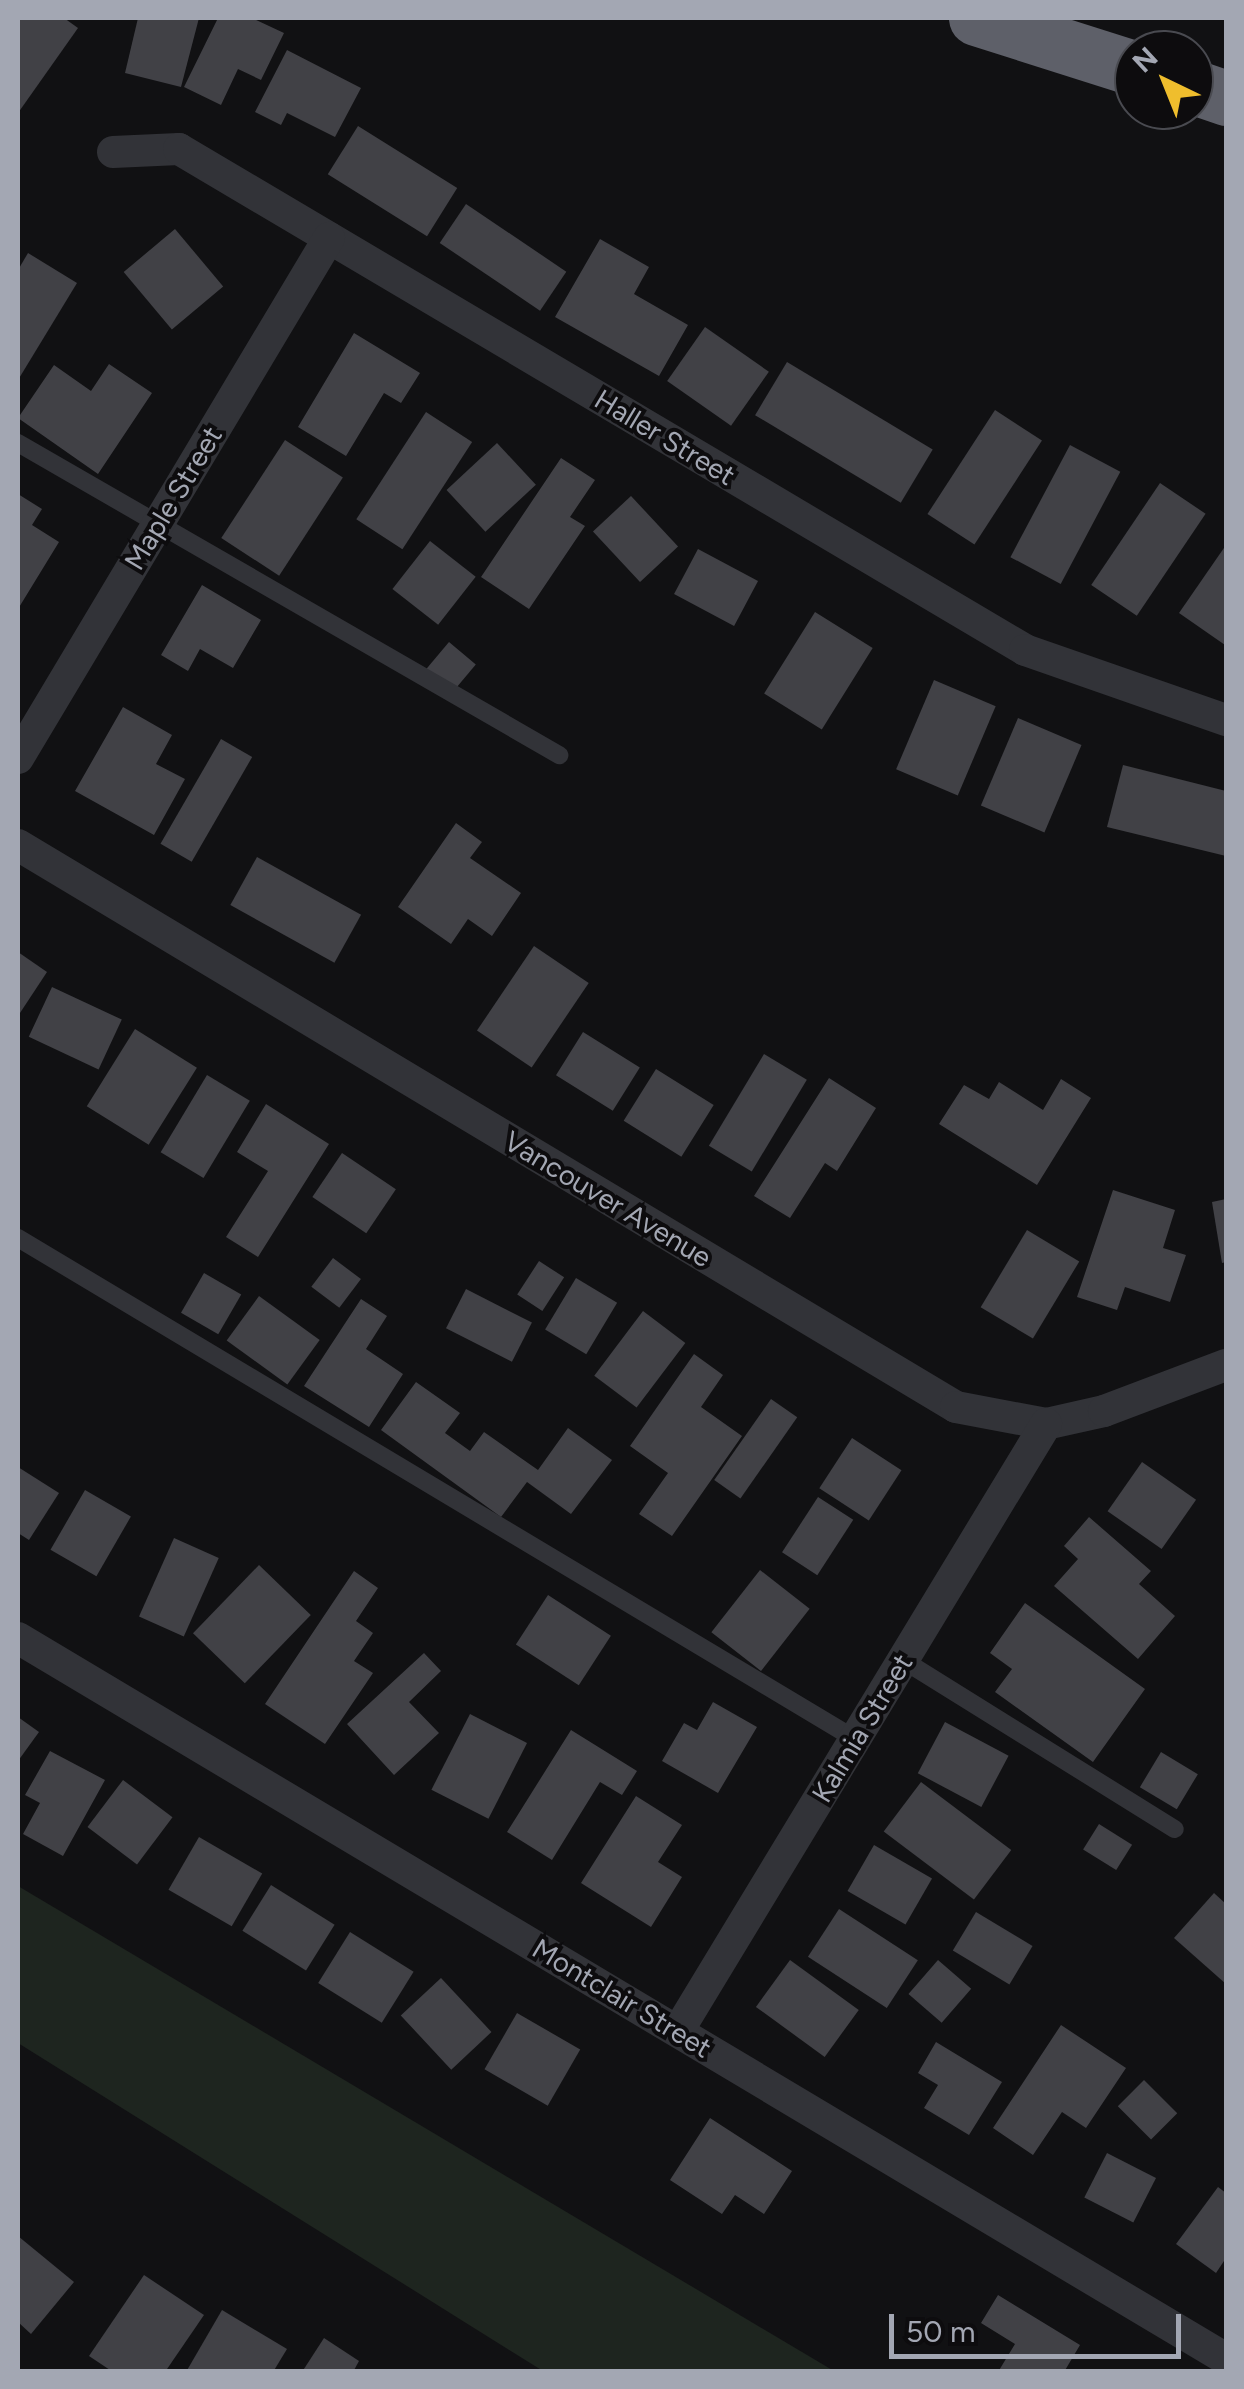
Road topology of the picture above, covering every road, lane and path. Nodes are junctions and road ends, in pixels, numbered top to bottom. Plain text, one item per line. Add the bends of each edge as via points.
1 (976, 18) edge
2 (1114, 62) edge
3 (113, 152) dead end
4 (329, 238) junction
5 (18, 443) edge
6 (156, 527) junction
7 (1226, 720) edge
8 (559, 755) dead end
9 (18, 758) edge
10 (18, 845) edge
11 (18, 1238) edge
12 (1226, 1366) edge
13 (1046, 1424) junction
14 (18, 1638) edge
15 (903, 1660) junction
16 (855, 1739) junction
17 (1174, 1829) dead end
18 (678, 2031) junction
19 (1226, 2359) edge

1 - 2 highway
3 - 4 street, Haller Street via 179,149
4 - 6 street, Maple Street
4 - 7 street, Haller Street via 1025,650
5 - 6 lane
6 - 8 lane
6 - 9 street, Maple Street
10 - 13 street, Vancouver Avenue via 956,1408
11 - 16 lane
12 - 13 street, Vancouver Avenue via 1104,1411
13 - 15 street, Kalmia Street
14 - 18 street, Montclair Street
15 - 16 street, Kalmia Street
15 - 17 lane
16 - 18 street, Kalmia Street
18 - 19 street, Montclair Street

